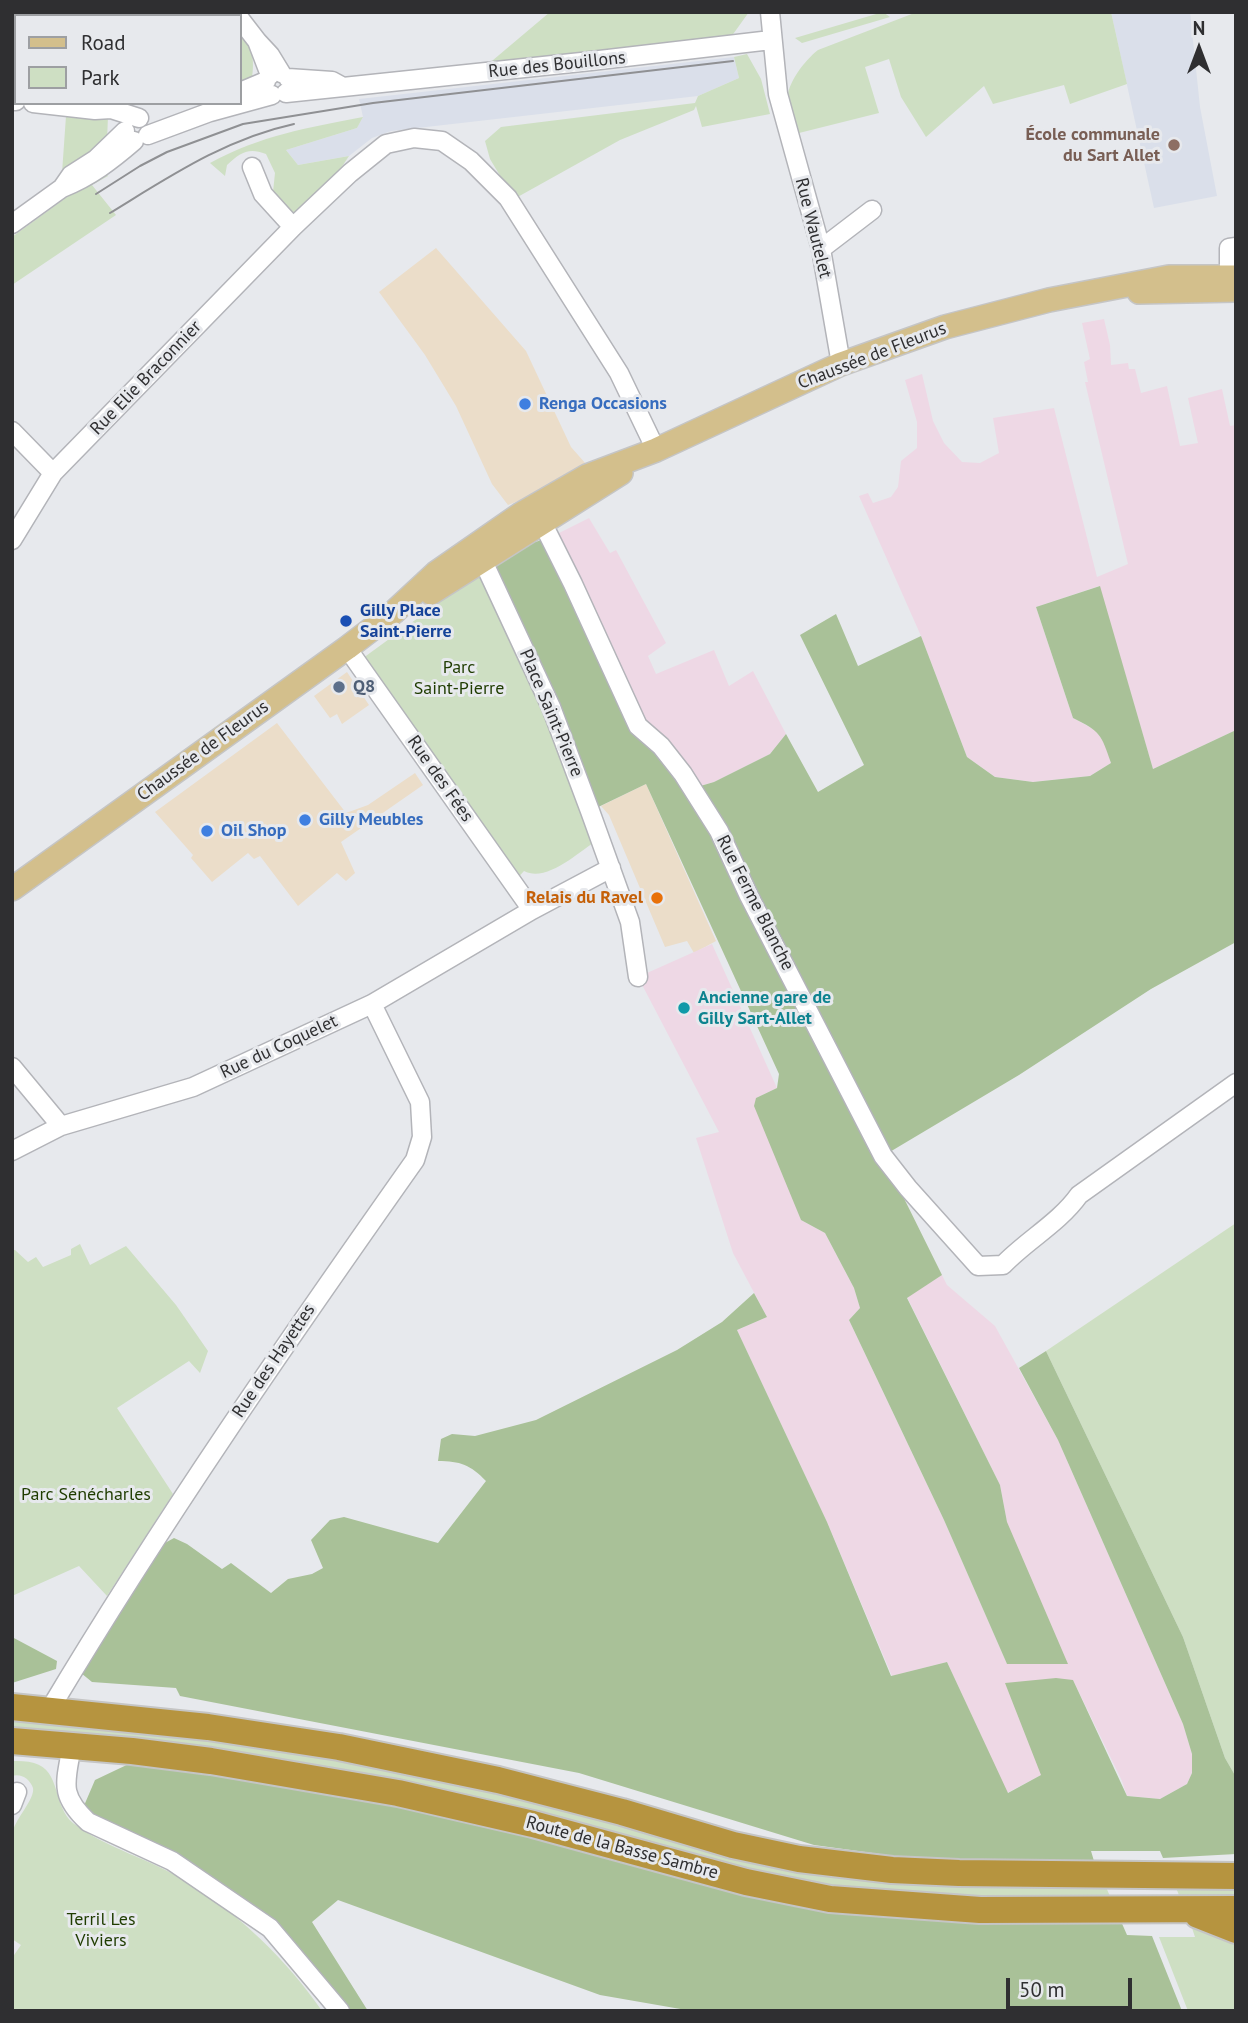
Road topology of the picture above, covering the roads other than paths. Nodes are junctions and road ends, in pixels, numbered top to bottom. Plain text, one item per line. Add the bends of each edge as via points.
1 (770, 12) edge
2 (242, 22) edge
3 (771, 40) junction
4 (277, 83) junction
5 (242, 92) edge
6 (242, 98) edge
7 (51, 105) edge
8 (199, 105) edge
9 (226, 105) edge
10 (137, 129) junction
11 (252, 167) dead end
12 (872, 211) dead end
13 (12, 224) edge
14 (293, 227) junction
15 (1236, 247) edge
16 (821, 249) junction
17 (1234, 281) edge
18 (841, 364) junction
19 (12, 431) edge
20 (656, 450) junction
21 (53, 473) junction
22 (538, 514) junction
23 (12, 540) edge
24 (483, 561) junction
25 (394, 612) junction
26 (347, 648) junction
27 (611, 868) junction
28 (12, 889) edge
29 (532, 910) junction
30 (638, 977) dead end
31 (372, 1004) junction
32 (12, 1067) edge
33 (1236, 1083) edge
34 (61, 1126) junction
35 (12, 1151) edge
36 (12, 1707) edge
37 (50, 1709) junction
38 (12, 1741) edge
39 (72, 1745) junction
40 (1236, 1876) edge
41 (1184, 1909) junction
42 (1236, 1909) edge
43 (1236, 1930) edge
44 (340, 2011) edge

1 - 3 street
2 - 4 street via 271,55
3 - 4 street, Rue des Bouillons via 343,87
3 - 16 street, Rue Wautelet via 778,94
4 - 5 street, Rue des Bouillons
4 - 6 street, Rue des Bouillons
7 - 10 street via 95,110
8 - 10 street
9 - 10 street, Rue des Bouillons
10 - 13 street
11 - 14 street via 264,194
12 - 16 street
14 - 20 street, Rue Elie Braconnier via 386,144 414,138 442,141 471,161 508,198 619,373
14 - 21 street, Rue Elie Braconnier
15 - 17 street via 1229,248
16 - 18 street, Rue Wautelet
17 - 18 main road, Chaussée de Fleurus via 1169,277 1049,300 945,327
18 - 20 main road, Chaussée de Fleurus
19 - 21 street
20 - 22 main road, Chaussée de Fleurus via 587,476
21 - 23 street, Rue Elie Braconnier
22 - 24 main road, Chaussée de Fleurus
22 - 25 main road, Chaussée de Fleurus via 436,573
22 - 33 street, Rue Ferme Blanche via 638,726 683,774 719,831 883,1156 978,1266 1003,1265 1067,1212 1079,1195
24 - 25 main road, Chaussée de Fleurus
24 - 27 street, Place Saint-Pierre via 551,707
25 - 26 main road, Chaussée de Fleurus
26 - 28 main road, Chaussée de Fleurus
26 - 29 street, Rue des Fées
27 - 29 street, Rue du Coquelet
27 - 30 street, Place Saint-Pierre via 630,922
29 - 31 street, Rue du Coquelet
31 - 34 street, Rue du Coquelet via 193,1087
31 - 37 street, Rue des Hayettes via 420,1102 421,1148 268,1368
32 - 34 street
34 - 35 street, Rue du Coquelet
36 - 37 highway, Route de la Basse Sambre
37 - 40 highway, Route de la Basse Sambre via 208,1727 413,1761 799,1859 892,1870
38 - 39 highway, Route de la Basse Sambre
39 - 41 highway, Route de la Basse Sambre via 224,1763 425,1798 746,1882 831,1899 980,1910
39 - 44 street via 66,1789 80,1815 172,1861 270,1928
41 - 42 highway, Route de la Basse Sambre
41 - 43 highway

